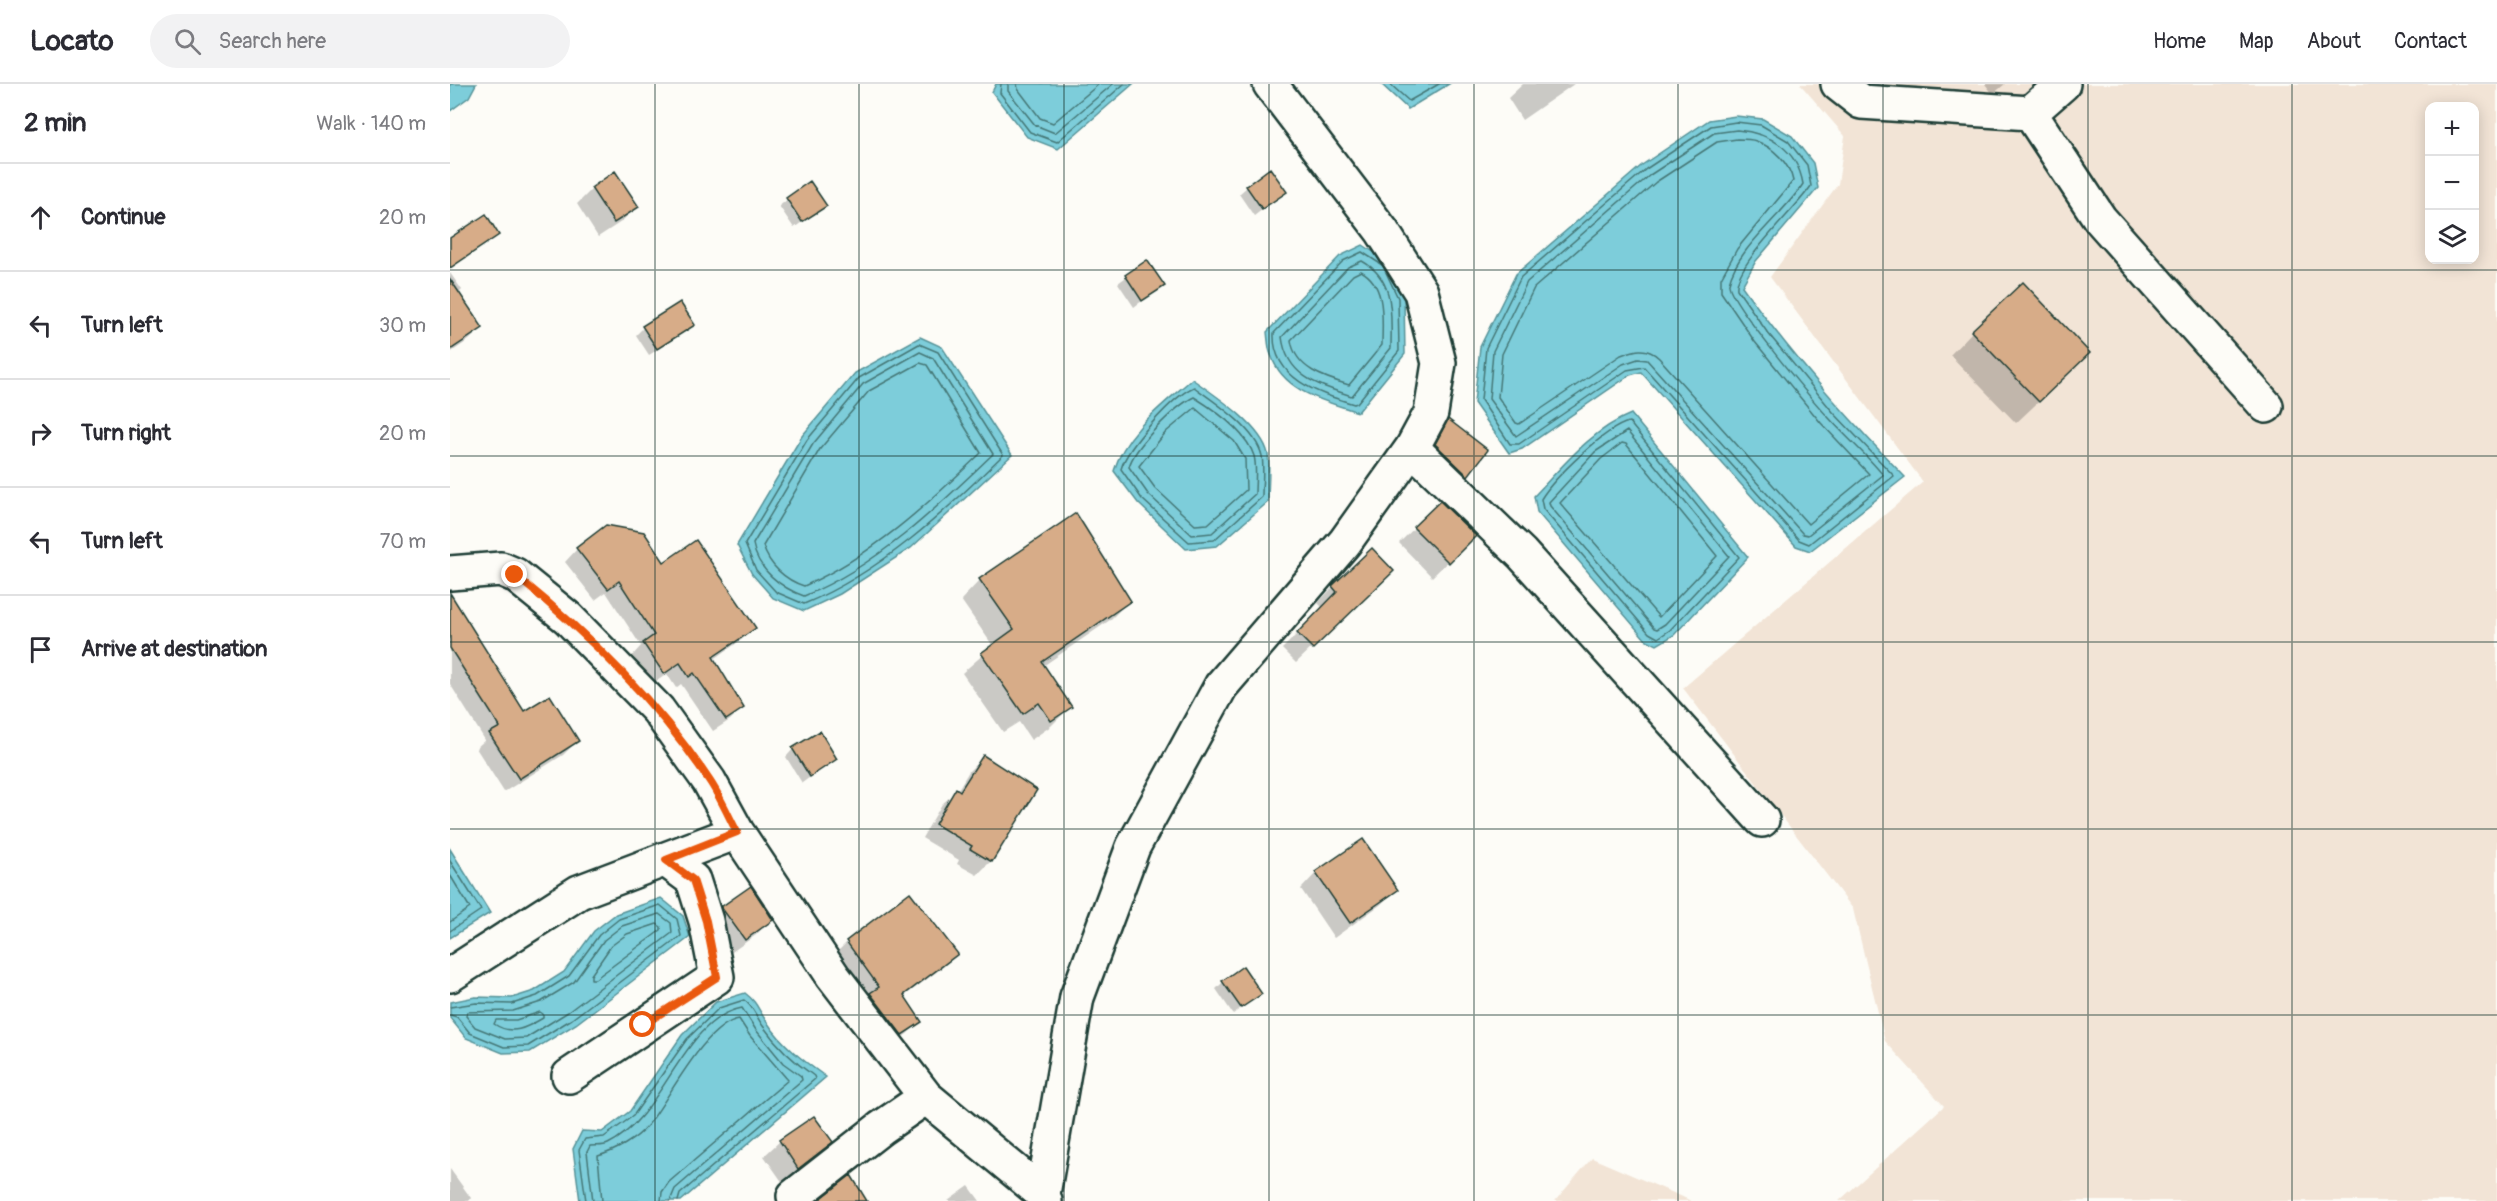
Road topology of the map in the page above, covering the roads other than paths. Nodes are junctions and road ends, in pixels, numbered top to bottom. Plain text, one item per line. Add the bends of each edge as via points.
1 (1270, 84) edge
2 (1838, 84) edge
3 (2063, 84) edge
4 (2030, 113) junction
5 (2266, 406) dead end
6 (1412, 448) junction
7 (450, 573) edge
8 (1762, 820) dead end
9 (737, 832) junction
10 (666, 860) junction
11 (450, 975) edge
12 (568, 1076) dead end
13 (926, 1097) junction
14 (794, 1196) dead end
15 (1044, 1198) edge

1 - 6 street via 1382,231 1421,292 1439,363 1431,413
2 - 4 street via 1862,102
3 - 4 street
4 - 5 street via 2100,219
6 - 8 street via 1522,554
6 - 15 street via 1345,542 1221,686 1133,847 1077,997
7 - 9 street via 501,569 515,575 568,618 658,710 710,781
9 - 10 street
9 - 13 street via 833,976
10 - 11 street via 579,892
10 - 12 street via 693,880 717,977
13 - 14 street
13 - 15 street

